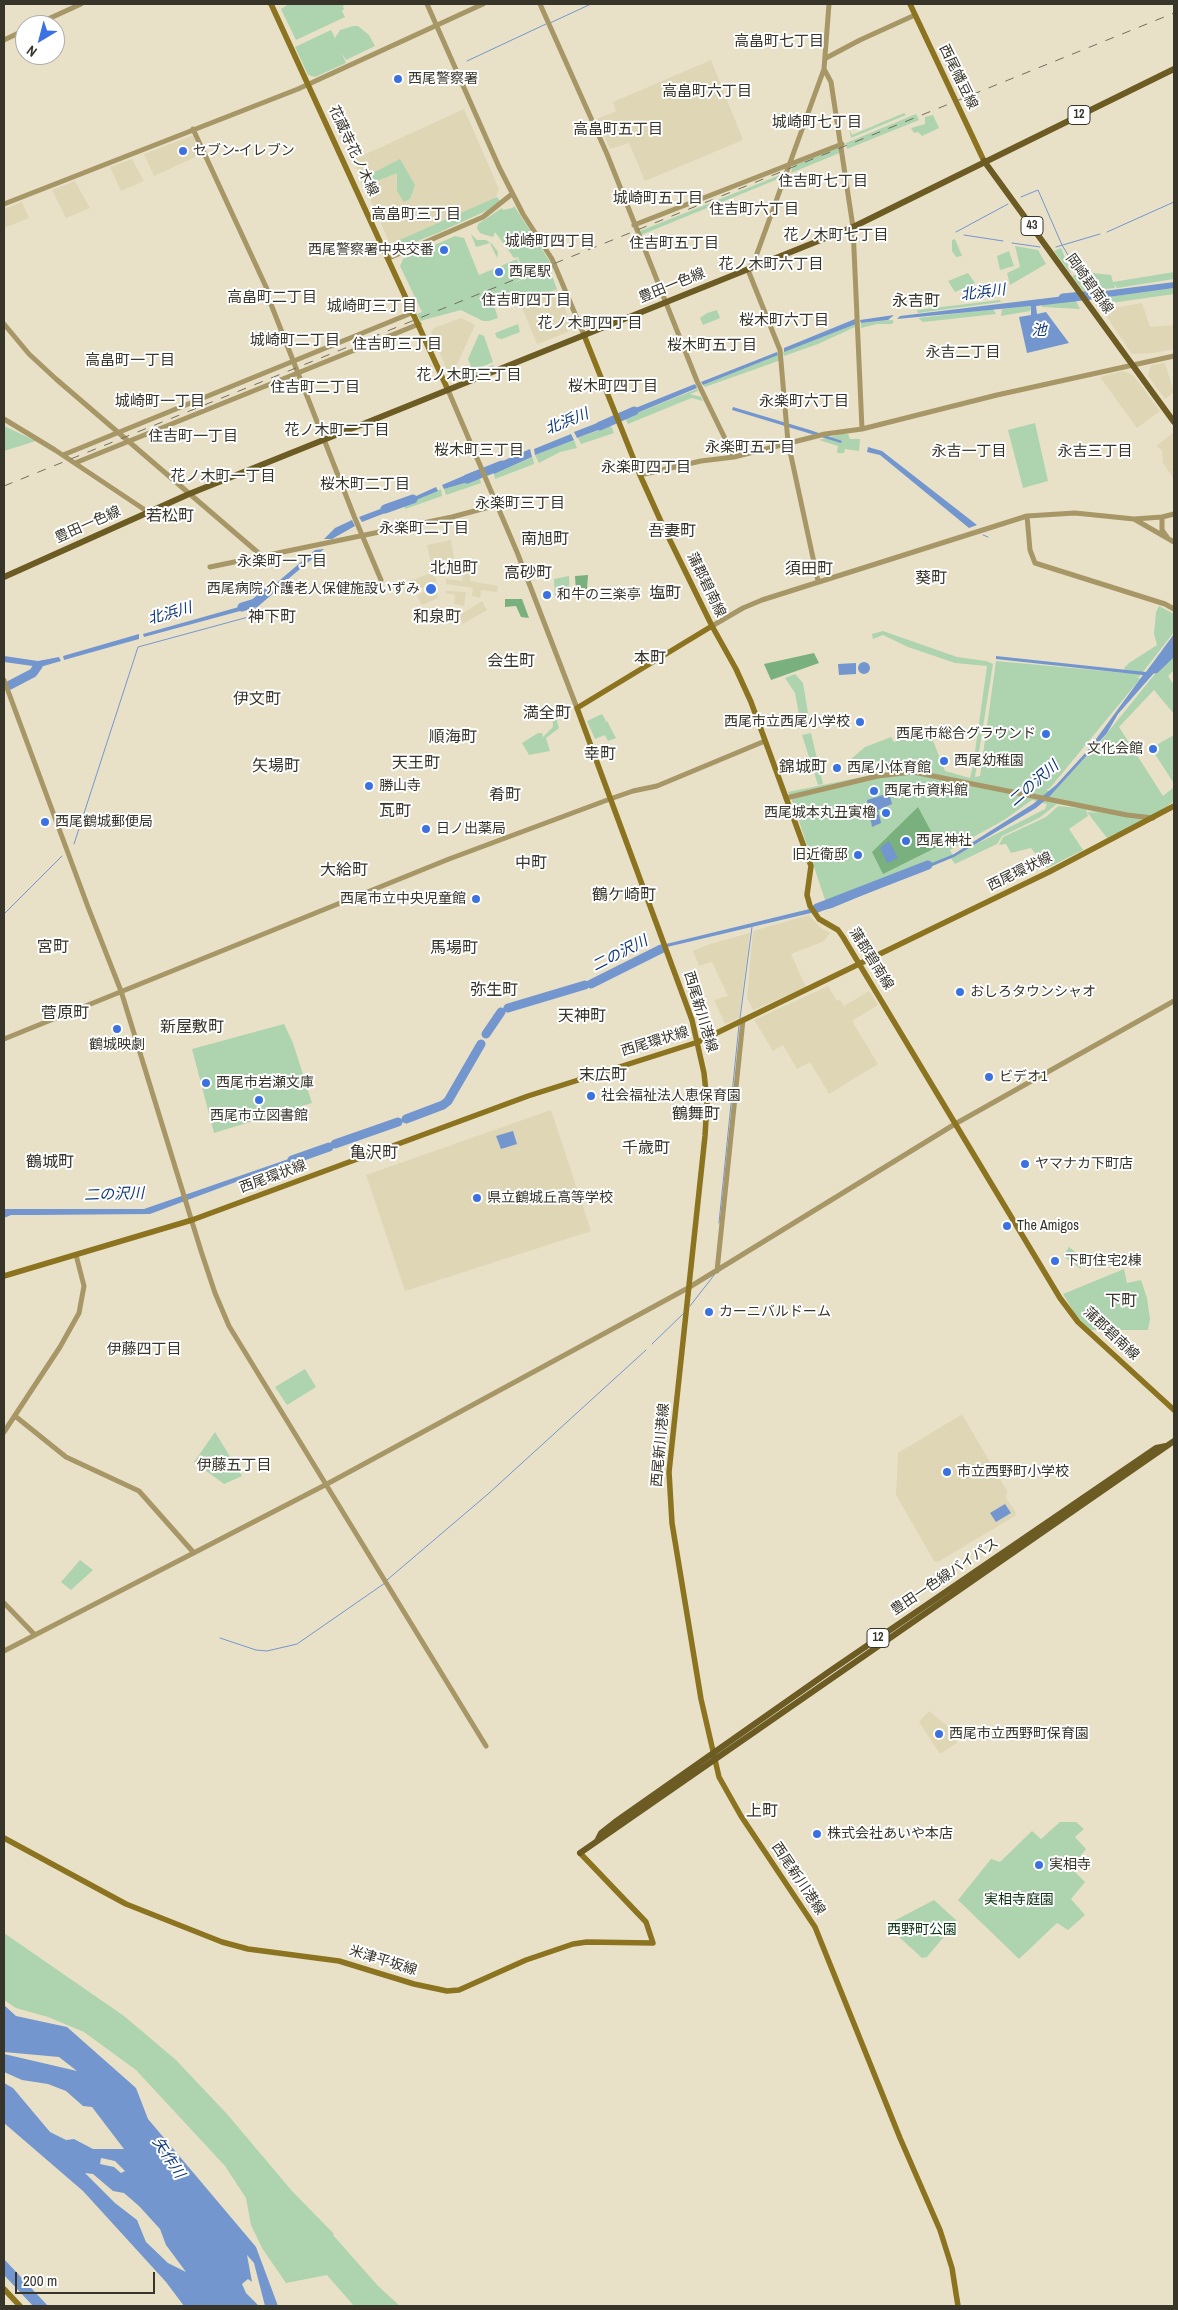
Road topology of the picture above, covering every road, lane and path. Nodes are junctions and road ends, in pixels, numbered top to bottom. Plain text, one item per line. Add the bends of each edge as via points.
1 (81, 4) edge
2 (271, 4) edge
3 (427, 4) edge
4 (483, 4) edge
5 (540, 4) edge
6 (829, 4) edge
7 (910, 4) edge
8 (57, 15) edge
9 (915, 15) junction
10 (436, 25) junction
11 (826, 58) junction
12 (824, 69) junction
13 (1174, 69) edge
14 (309, 84) junction
15 (193, 129) junction
16 (842, 144) junction
17 (984, 161) junction
18 (788, 165) junction
19 (512, 194) junction
20 (4, 204) edge
21 (634, 225) junction
22 (854, 227) junction
23 (389, 258) junction
24 (748, 270) junction
25 (665, 303) junction
26 (414, 312) junction
27 (4, 324) edge
28 (420, 324) junction
29 (584, 335) junction
30 (1174, 356) edge
31 (294, 362) junction
32 (1131, 364) junction
33 (298, 373) junction
34 (448, 390) junction
35 (4, 419) edge
36 (1174, 422) edge
37 (862, 429) junction
38 (116, 433) junction
39 (325, 440) junction
40 (127, 441) junction
41 (788, 442) junction
42 (63, 455) junction
43 (734, 457) junction
44 (75, 463) junction
45 (640, 475) junction
46 (189, 494) junction
47 (497, 505) junction
48 (148, 512) junction
49 (1174, 514) edge
50 (1027, 516) junction
51 (1162, 517) junction
52 (1134, 519) junction
53 (362, 533) junction
54 (1172, 540) edge
55 (262, 556) junction
56 (210, 567) dead end
57 (4, 577) edge
58 (381, 580) dead end
59 (818, 581) junction
60 (1174, 609) edge
61 (712, 626) junction
62 (4, 680) edge
63 (577, 708) junction
64 (765, 741) junction
65 (786, 798) junction
66 (610, 799) junction
67 (1174, 806) edge
68 (1154, 818) junction
69 (860, 965) junction
70 (122, 990) junction
71 (1174, 1001) edge
72 (743, 1020) junction
73 (4, 1039) edge
74 (698, 1042) junction
75 (955, 1124) junction
76 (192, 1220) junction
77 (76, 1255) junction
78 (717, 1271) junction
79 (4, 1276) edge
80 (688, 1288) junction
81 (1174, 1410) edge
82 (15, 1416) junction
83 (4, 1432) edge
84 (1174, 1441) edge
85 (327, 1484) junction
86 (194, 1553) junction
87 (4, 1603) edge
88 (35, 1635) junction
89 (4, 1651) edge
90 (486, 1746) dead end
91 (713, 1758) junction
92 (4, 1838) edge
93 (580, 1853) joint
94 (4, 2289) edge
95 (20, 2306) edge
96 (958, 2306) edge

1 - 8 street
2 - 14 main road, 花蔵寺花ノ木線
3 - 10 street
4 - 10 street
5 - 21 street via 593,118
6 - 11 street
7 - 9 main road, 西尾幡豆線
9 - 11 street
9 - 17 main road, 西尾幡豆線
10 - 14 street
10 - 19 street
11 - 12 street
12 - 16 street via 831,82
12 - 18 street
13 - 17 main road, 豊田一色線 / 12
14 - 15 street
14 - 23 main road, 花蔵寺花ノ木線
15 - 20 street
15 - 31 street via 267,289
16 - 18 street
16 - 22 street
17 - 22 main road, 豊田一色線 / 12
17 - 32 main road, 岡崎碧南線 / 43
18 - 21 street
18 - 24 street via 755,259
19 - 23 street via 483,217
19 - 29 street via 552,259
21 - 25 street
22 - 24 main road, 豊田一色線 / 12
22 - 37 street
23 - 26 main road, 花蔵寺花ノ木線
24 - 25 main road, 豊田一色線 / 12
24 - 41 street via 780,350
25 - 29 main road, 豊田一色線 / 12
25 - 43 street via 699,385
26 - 28 main road, 花蔵寺花ノ木線
26 - 31 street
27 - 38 street via 29,354
28 - 33 street
28 - 34 main road, 花蔵寺花ノ木線
29 - 34 main road, 豊田一色線 / 12
29 - 45 main road, 蒲郡碧南線
30 - 32 street
31 - 33 street
31 - 38 street
32 - 36 main road, 岡崎碧南線 / 43
32 - 37 street
33 - 39 street
33 - 40 street
34 - 39 main road, 豊田一色線 / 12
34 - 47 street
35 - 42 street
37 - 41 street
38 - 40 street
38 - 42 street
39 - 46 main road, 豊田一色線 / 12
39 - 53 street
40 - 44 street
40 - 46 street
41 - 43 street
41 - 59 street
42 - 44 street
43 - 45 street
44 - 48 street
45 - 61 main road, 蒲郡碧南線
46 - 48 main road, 豊田一色線 / 12
46 - 55 street
47 - 53 street
47 - 63 street
48 - 57 main road, 豊田一色線 / 12
49 - 51 street
50 - 52 street via 1075,513
50 - 59 street
50 - 60 street via 1030,550 1035,563
51 - 52 street
51 - 54 street via 1162,530
52 - 54 street
53 - 55 street
53 - 58 street
55 - 56 street
59 - 61 street via 743,608
61 - 63 main road
61 - 64 main road, 蒲郡碧南線 via 736,669
62 - 70 street
63 - 66 main road, 西尾新川港線
64 - 65 main road, 蒲郡碧南線
64 - 66 street via 656,786
65 - 68 street via 878,776 913,772
65 - 69 main road, 蒲郡碧南線 via 811,866 807,895 810,906 819,919 838,930
66 - 70 street via 440,862
66 - 74 main road, 西尾新川港線
67 - 68 main road, 西尾環状線
68 - 69 main road, 西尾環状線
69 - 72 main road, 西尾環状線
69 - 75 main road, 蒲郡碧南線
70 - 73 street
70 - 76 street
71 - 75 street
72 - 74 main road, 西尾環状線
72 - 78 street
74 - 76 main road, 西尾環状線 via 528,1096
74 - 80 main road, 西尾新川港線 via 707,1102
75 - 78 street
75 - 81 main road, 蒲郡碧南線 via 1057,1293 1078,1322
76 - 77 main road, 西尾環状線
76 - 85 street via 215,1293 230,1326
77 - 79 main road, 西尾環状線
77 - 82 street via 84,1286 79,1313
78 - 80 street
80 - 85 street
80 - 91 main road, 西尾新川港線 via 669,1495
82 - 83 street
82 - 86 street via 66,1457 139,1491
84 - 91 main road, 豊田一色線バイパス / 12
85 - 86 street
85 - 90 street
86 - 88 street
87 - 88 street
88 - 89 street
91 - 93 main road, 豊田一色線バイパス / 12
91 - 96 main road, 西尾新川港線 via 722,1783 741,1816 815,1927 940,2230 952,2268
92 - 93 main road, 米津平坂線 via 126,1904 222,1942 248,1949 330,1959 447,1991 460,1990 526,1960 573,1944 653,1943 646,1922
94 - 95 main road

